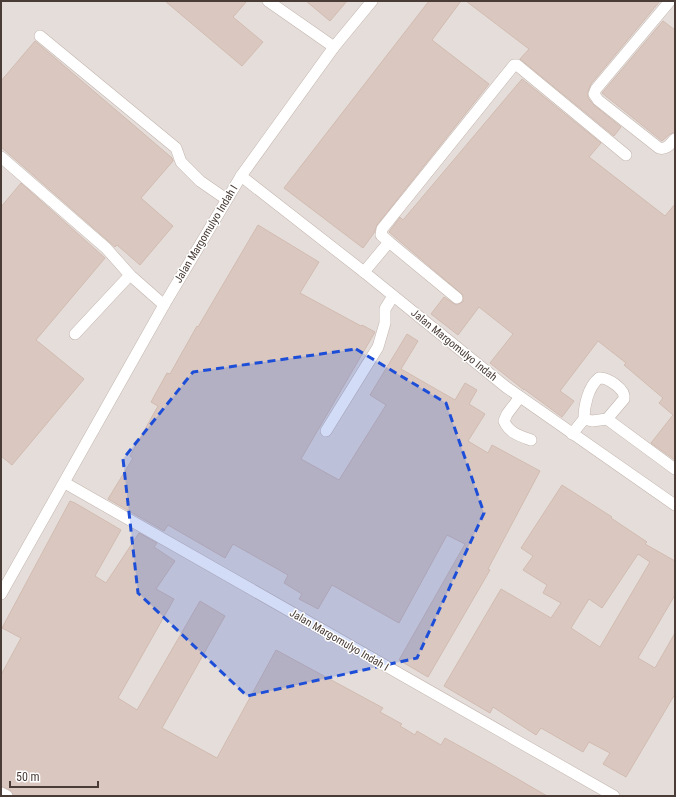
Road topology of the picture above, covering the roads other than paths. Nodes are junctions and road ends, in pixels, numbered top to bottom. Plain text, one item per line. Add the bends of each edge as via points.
1 (268, 1) edge
2 (372, 1) edge
3 (670, 1) edge
4 (40, 36) dead end
5 (334, 47) junction
6 (675, 138) edge
7 (626, 155) dead end
8 (1, 157) edge
9 (241, 176) junction
10 (226, 200) junction
11 (389, 242) junction
12 (364, 272) junction
13 (130, 275) junction
14 (393, 296) junction
15 (457, 298) dead end
16 (164, 305) junction
17 (75, 334) dead end
18 (520, 397) junction
19 (584, 419) junction
20 (607, 419) junction
21 (326, 431) dead end
22 (572, 434) junction
23 (531, 440) dead end
24 (675, 469) edge
25 (65, 483) junction
26 (675, 505) edge
27 (1, 594) edge
28 (1, 793) edge
29 (7, 796) edge
30 (614, 796) edge

1 - 5 lane
2 - 5 lane, Jalan Margomulyo Indah I
3 - 6 lane via 594,94 598,100 660,148 668,147
4 - 10 lane via 176,148 181,162 200,181
5 - 9 lane, Jalan Margomulyo Indah I
7 - 11 lane via 514,65 381,231
8 - 13 lane via 106,248
9 - 10 lane, Jalan Margomulyo Indah I
9 - 12 lane, Jalan Margomulyo Indah
10 - 16 lane, Jalan Margomulyo Indah I
11 - 12 lane
11 - 15 lane
12 - 14 lane, Jalan Margomulyo Indah
13 - 16 lane
13 - 17 lane
14 - 18 lane, Jalan Margomulyo Indah
14 - 21 lane via 385,309 386,323 378,347
16 - 25 lane, Jalan Margomulyo Indah I
18 - 22 lane, Jalan Margomulyo Indah
18 - 23 lane via 504,421 507,429 514,434
19 - 20 lane
19 - 20 lane via 590,392 596,380 601,377 623,390 625,395
19 - 22 lane
20 - 24 lane
22 - 26 lane, Jalan Margomulyo Indah
25 - 27 lane, Jalan Margomulyo Indah I
25 - 30 lane, Jalan Margomulyo Indah I
28 - 29 lane

